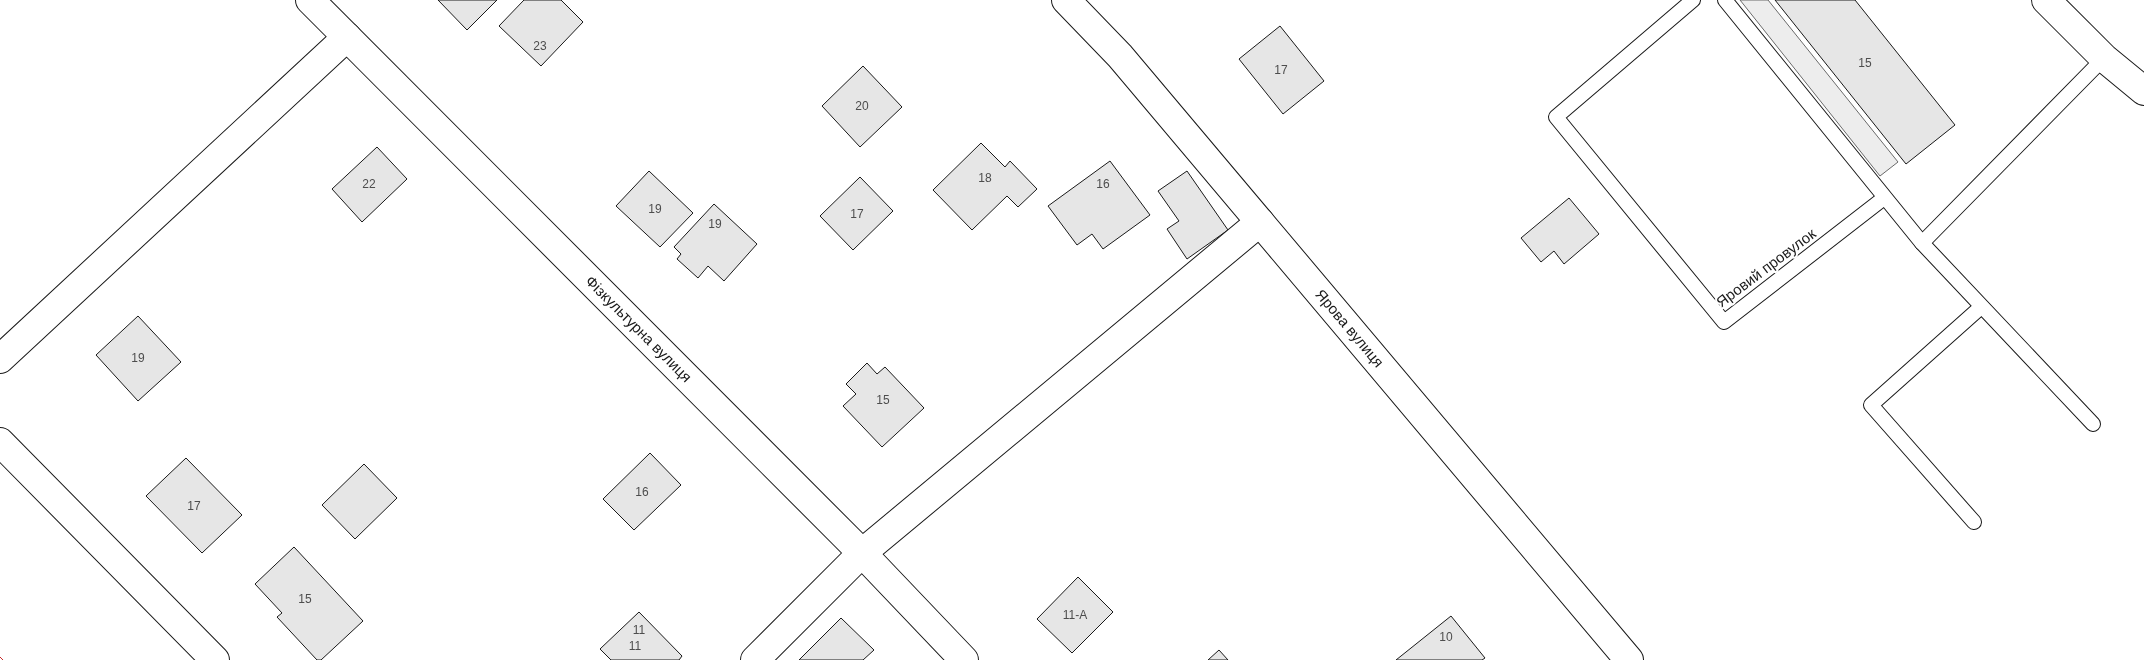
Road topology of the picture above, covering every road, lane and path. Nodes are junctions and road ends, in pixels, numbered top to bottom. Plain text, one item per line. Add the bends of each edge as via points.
1 (310, 0) edge
2 (1066, 0) edge
3 (1693, 0) edge
4 (1725, 0) edge
5 (2046, 0) edge
6 (347, 38) junction
7 (2104, 58) junction
8 (2144, 91) edge
9 (1884, 198) junction
10 (1260, 222) junction
11 (1922, 243) junction
12 (1982, 306) junction
13 (0, 359) edge
14 (2093, 424) dead end
15 (0, 442) edge
16 (1974, 522) dead end
17 (862, 553) junction
18 (215, 660) edge
19 (755, 660) edge
20 (964, 660) edge
21 (1629, 660) edge

1 - 6 street, Фізкультурна вулиця
2 - 10 street, Ярова вулиця via 1120,56
3 - 9 lane, Яровий провулок via 1556,117 1724,322
4 - 9 lane
5 - 7 street
6 - 13 street
6 - 17 street, Фізкультурна вулиця
7 - 8 street
7 - 11 lane
9 - 11 lane
10 - 17 street
10 - 21 street, Ярова вулиця
11 - 12 lane
12 - 14 lane
12 - 16 lane via 1871,405
15 - 18 street
17 - 19 street
17 - 20 street, Фізкультурна вулиця

